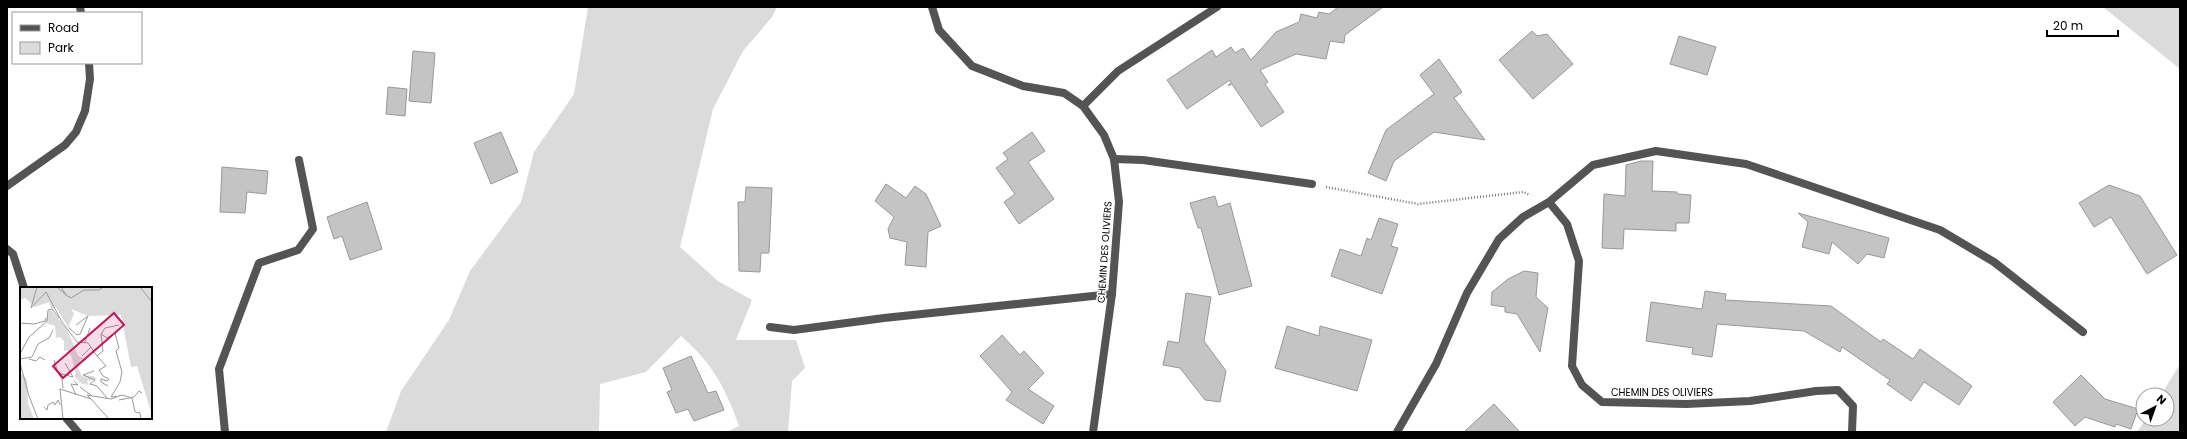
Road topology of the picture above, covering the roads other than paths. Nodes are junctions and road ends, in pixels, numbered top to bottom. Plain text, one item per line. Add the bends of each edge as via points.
1 (932, 7) edge
2 (1218, 7) edge
3 (89, 64) edge
4 (1083, 106) junction
5 (1114, 159) junction
6 (299, 160) dead end
7 (1312, 184) road end
8 (7, 186) edge
9 (1549, 202) junction
10 (7, 249) edge
11 (24, 287) edge
12 (1112, 294) junction
13 (770, 327) dead end
14 (2083, 332) dead end
15 (67, 419) edge
16 (78, 432) edge
17 (225, 432) edge
18 (1093, 432) edge
19 (1397, 432) edge
20 (1852, 432) edge

1 - 4 street, CHEMIN DES OLIVIERS via 939,30 972,66 1023,86 1064,93
2 - 4 street via 1118,72
3 - 8 street via 90,79 85,111 76,132 65,145
4 - 5 street, CHEMIN DES OLIVIERS via 1104,135
5 - 7 street via 1143,160
5 - 12 street, CHEMIN DES OLIVIERS via 1119,202
6 - 17 street via 313,229 298,250 259,263 219,369
9 - 14 street via 1593,165 1656,151 1746,164 1940,230 1994,262
9 - 19 street via 1523,217 1499,239 1467,293 1436,364
9 - 20 street, CHEMIN DES OLIVIERS via 1567,224 1579,261 1572,366 1582,385 1602,402 1686,404 1838,390 1853,406
10 - 11 street via 13,254
12 - 13 street via 794,330
12 - 18 street, CHEMIN DES OLIVIERS
15 - 16 street

